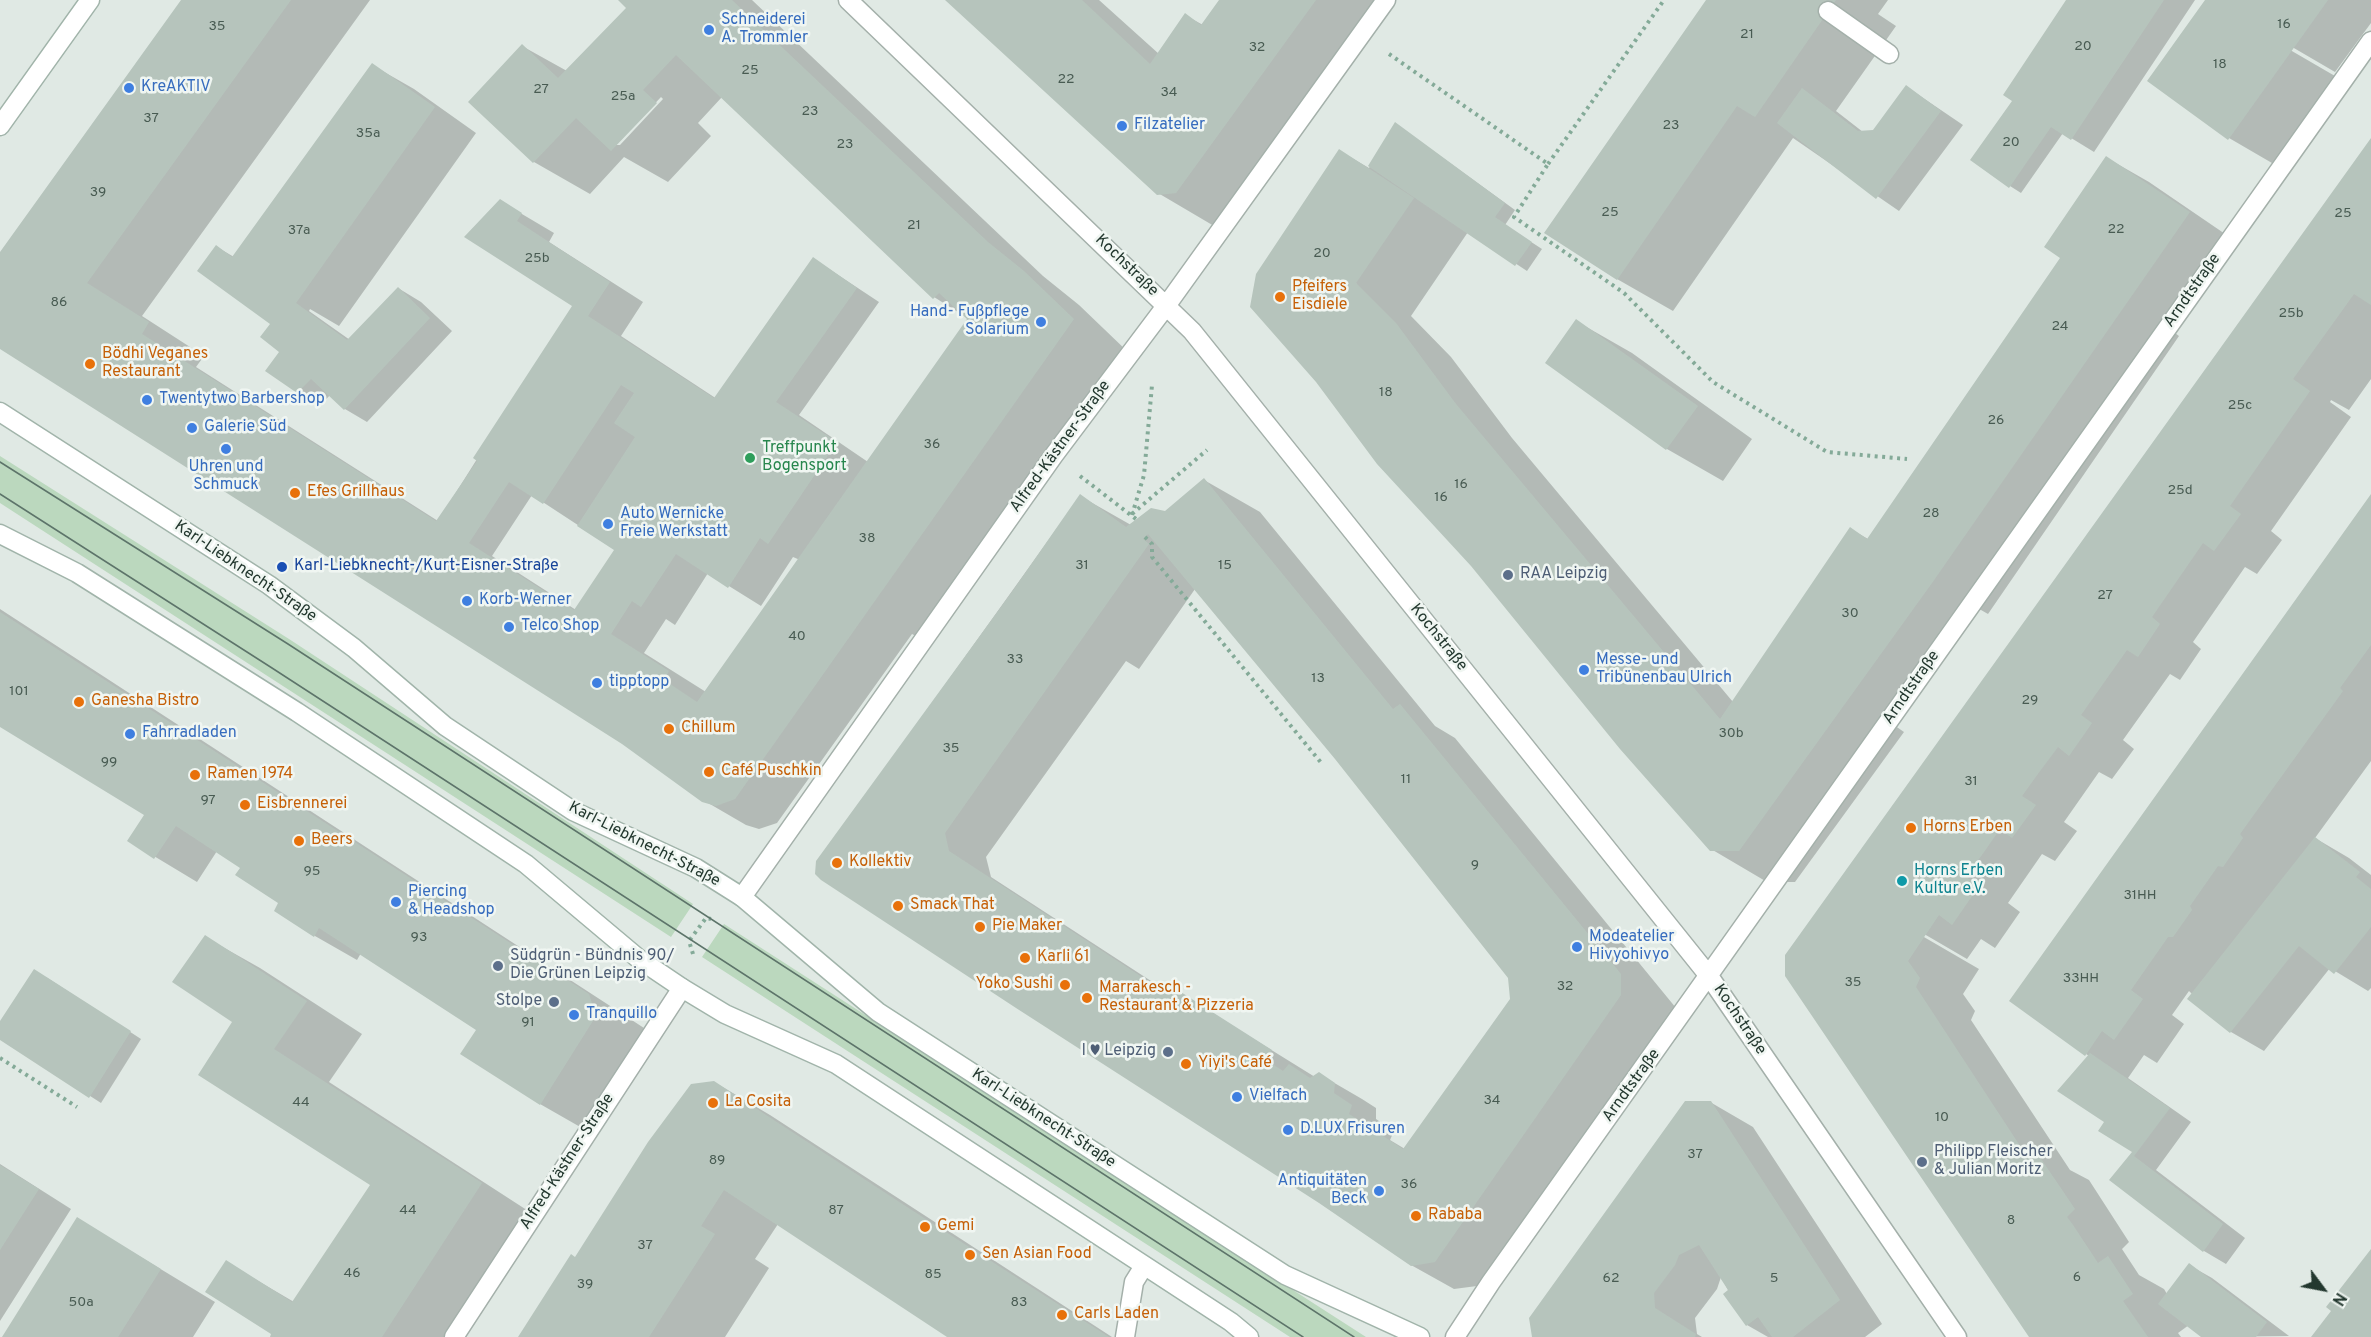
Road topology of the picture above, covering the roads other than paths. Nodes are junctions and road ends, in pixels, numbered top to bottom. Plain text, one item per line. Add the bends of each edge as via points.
1 (90, 0) edge
2 (848, 0) edge
3 (1386, 0) edge
4 (1828, 11) dead end
5 (2371, 41) edge
6 (1889, 54) dead end
7 (0, 126) edge
8 (1166, 306) junction
9 (0, 412) edge
10 (0, 534) edge
11 (742, 897) junction
12 (1709, 976) junction
13 (682, 988) junction
14 (1144, 1266) junction
15 (454, 1337) edge
16 (1125, 1337) edge
17 (1249, 1337) edge
18 (1420, 1337) edge
19 (1455, 1337) edge
20 (1957, 1337) edge

1 - 7 street
2 - 8 street, Kochstraße
3 - 8 street, Alfred-Kästner-Straße
4 - 6 street
5 - 12 street, Arndtstraße
8 - 11 street, Alfred-Kästner-Straße via 1054,455
8 - 12 street, Kochstraße via 1217,362
9 - 11 street, Karl-Liebknecht-Straße via 269,585 354,648 445,726 573,811 696,868
10 - 13 street via 77,573 297,712 526,864 639,959
11 - 18 street, Karl-Liebknecht-Straße via 878,1012 1285,1275
12 - 19 street, Arndtstraße
12 - 20 street, Kochstraße
13 - 14 street via 725,1014 836,1064
13 - 15 street, Alfred-Kästner-Straße
14 - 16 street via 1134,1282
14 - 17 street

